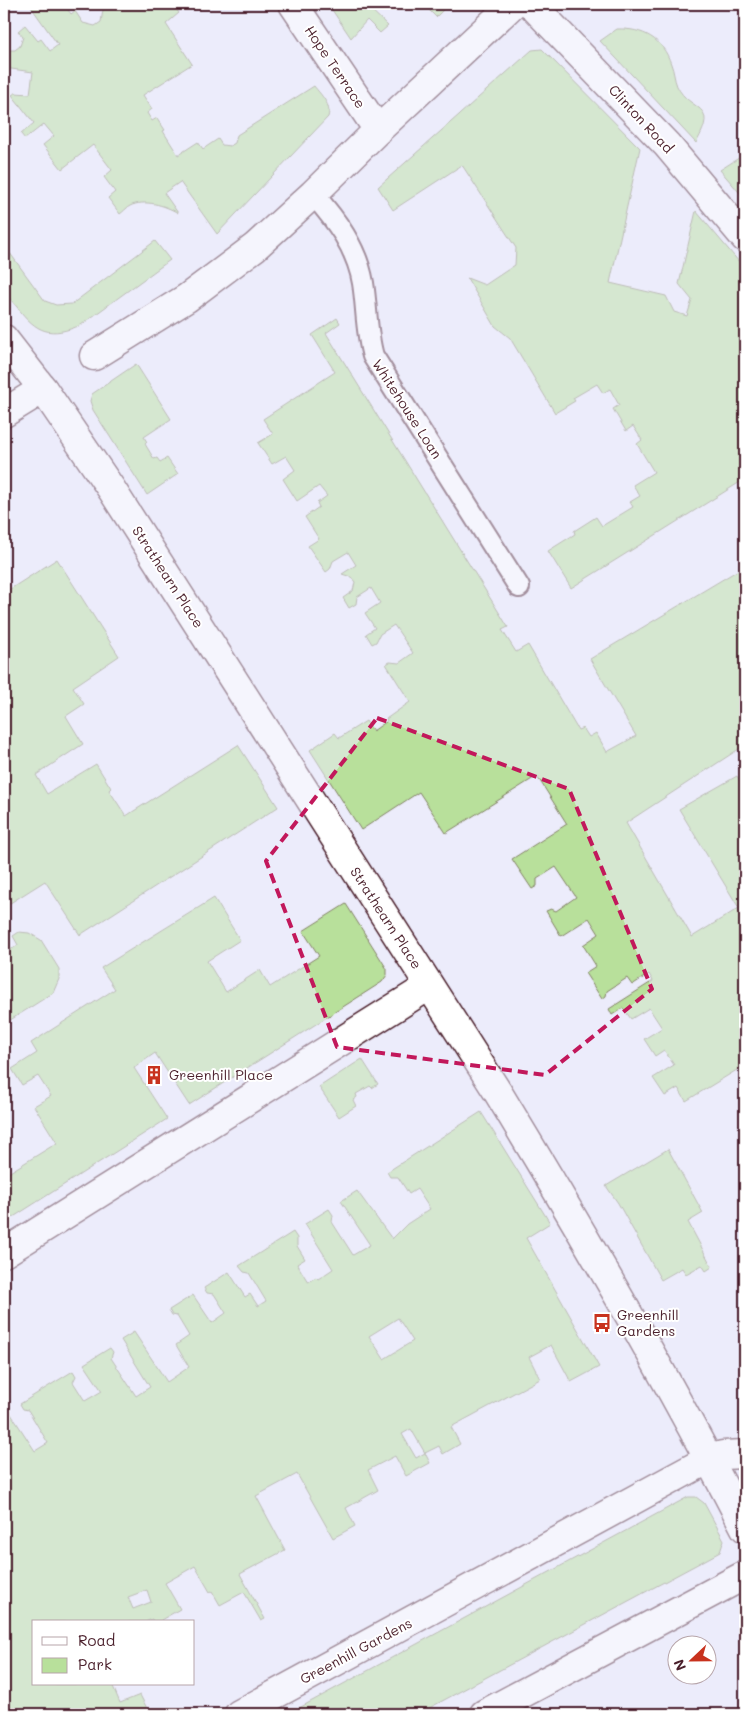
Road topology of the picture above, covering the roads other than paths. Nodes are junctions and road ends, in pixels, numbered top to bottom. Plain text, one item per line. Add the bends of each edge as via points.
1 (293, 4) edge
2 (513, 4) edge
3 (531, 4) edge
4 (378, 130) junction
5 (314, 194) junction
6 (745, 238) edge
7 (4, 338) edge
8 (94, 356) dead end
9 (44, 389) junction
10 (4, 413) edge
11 (519, 587) dead end
12 (429, 986) junction
13 (4, 1254) edge
14 (742, 1454) edge
15 (710, 1459) junction
16 (745, 1528) edge
17 (745, 1575) edge
18 (239, 1714) edge
19 (484, 1714) edge

1 - 4 street, Hope Terrace
2 - 4 street
3 - 6 street, Clinton Road via 667,146
4 - 5 street
5 - 8 street via 210,282
5 - 11 lane, Whitehouse Loan via 334,217 356,260 363,281 367,330 373,356
7 - 9 street, Strathearn Place
9 - 10 street
9 - 12 street, Strathearn Place
12 - 13 street
12 - 15 street, Strathearn Place via 558,1192
14 - 15 street, Greenhill Gardens
15 - 16 street
15 - 18 street, Greenhill Gardens
17 - 19 street

